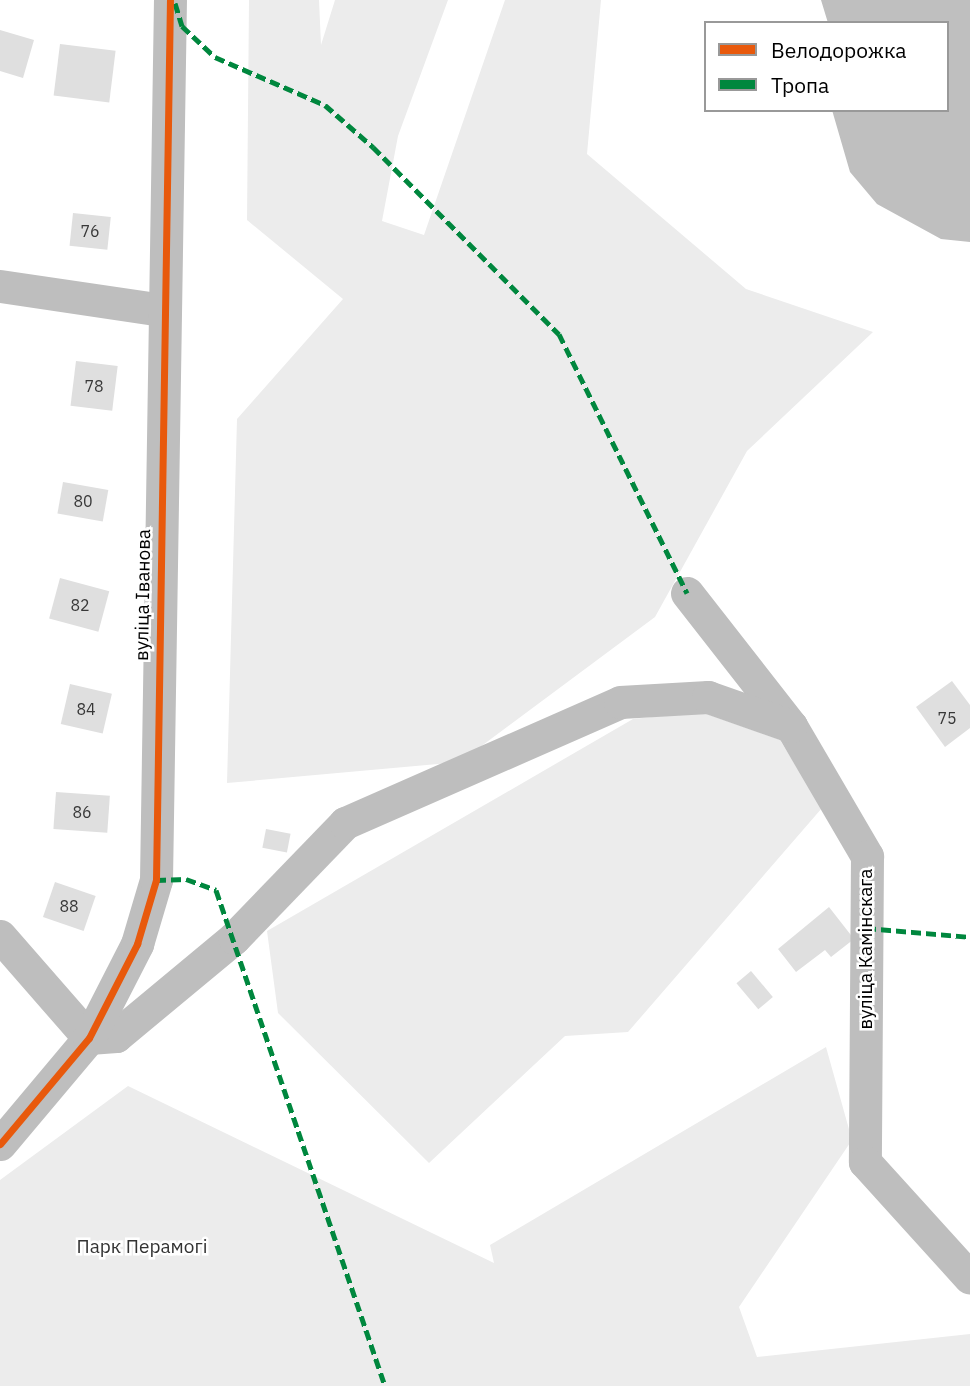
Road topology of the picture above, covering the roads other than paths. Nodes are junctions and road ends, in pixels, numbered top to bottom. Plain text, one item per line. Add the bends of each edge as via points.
1 (170, 0) edge
2 (0, 286) edge
3 (163, 310) junction
4 (687, 593) dead end
5 (791, 726) junction
6 (0, 936) edge
7 (89, 1038) junction
8 (0, 1144) edge
9 (970, 1278) edge

1 - 3 street, вуліца Іванова
2 - 3 street
3 - 7 street, вуліца Іванова via 156,880 137,944
4 - 5 street, вуліца Камінскага
5 - 7 street via 708,697 620,702 345,823 234,938 116,1037
5 - 9 street, вуліца Камінскага via 867,856 865,1162
6 - 7 street
7 - 8 street, вуліца Іванова

